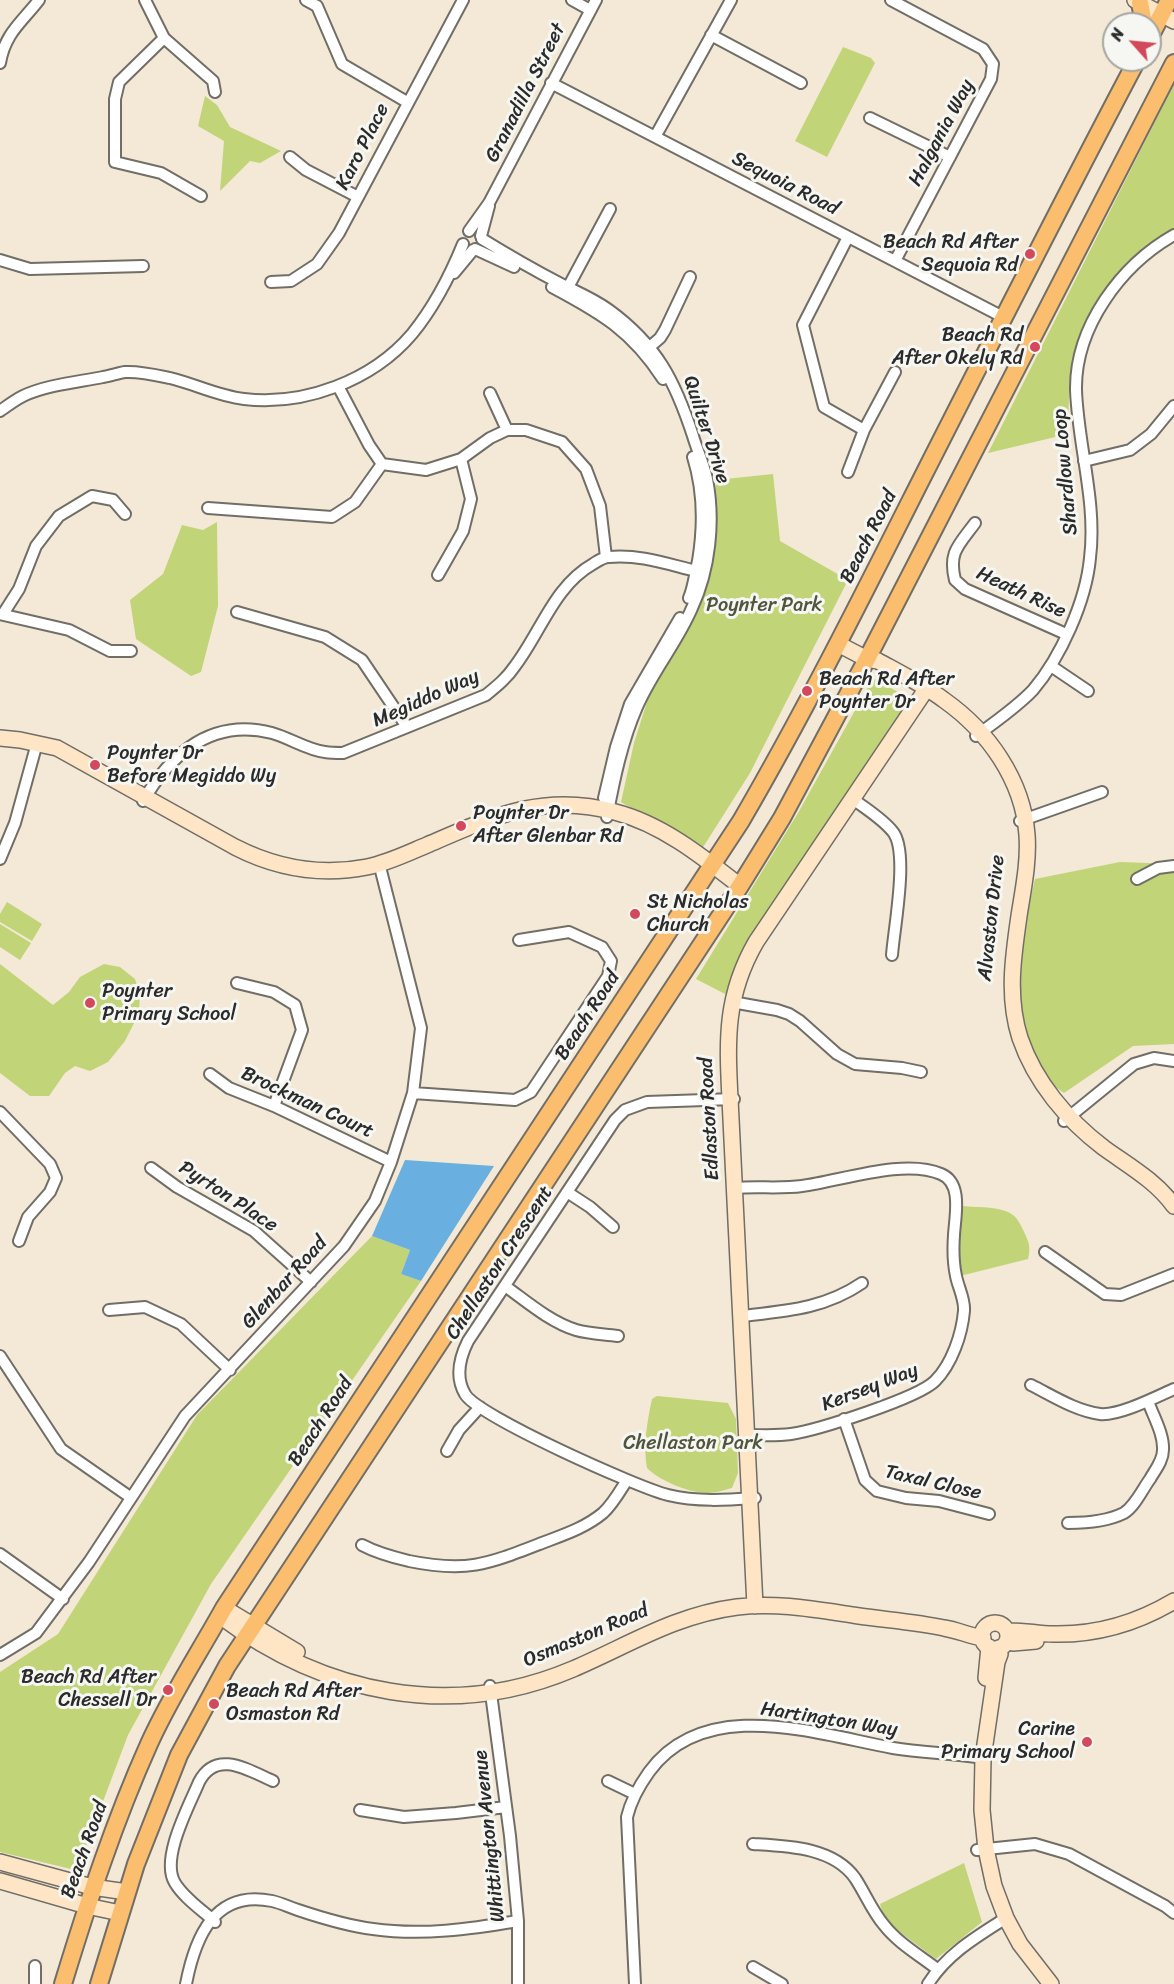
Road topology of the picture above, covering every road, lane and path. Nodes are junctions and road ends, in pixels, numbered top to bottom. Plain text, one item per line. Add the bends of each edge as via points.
1 (39, 0) edge
2 (145, 0) edge
3 (306, 0) edge
4 (463, 0) edge
5 (572, 0) edge
6 (731, 0) edge
7 (891, 0) edge
8 (1138, 1) edge
9 (321, 3) edge
10 (593, 5) edge
11 (1169, 7) edge
12 (711, 36) junction
13 (164, 38) junction
14 (0, 63) edge
15 (1174, 63) edge
16 (1124, 72) edge
17 (1131, 72) edge
18 (550, 83) junction
19 (801, 83) dead end
20 (215, 92) dead end
21 (1121, 92) junction
22 (407, 102) junction
23 (870, 118) dead end
24 (655, 137) junction
25 (290, 157) dead end
26 (950, 157) junction
27 (201, 196) dead end
28 (358, 197) junction
29 (489, 203) junction
30 (610, 209) dead end
31 (469, 231) junction
32 (1174, 235) edge
33 (848, 237) junction
34 (481, 238) junction
35 (470, 248) junction
36 (0, 260) edge
37 (895, 261) junction
38 (143, 266) dead end
39 (690, 277) dead end
40 (271, 282) dead end
41 (567, 291) junction
42 (1003, 317) junction
43 (646, 349) junction
44 (895, 372) dead end
45 (338, 386) junction
46 (490, 393) dead end
47 (1174, 406) edge
48 (0, 411) edge
49 (507, 430) junction
50 (864, 430) junction
51 (462, 459) junction
52 (1084, 460) junction
53 (382, 464) junction
54 (848, 472) dead end
55 (208, 508) dead end
56 (125, 514) dead end
57 (975, 523) dead end
58 (606, 557) junction
59 (696, 571) junction
60 (438, 575) dead end
61 (237, 612) dead end
62 (2, 614) edge
63 (1066, 634) junction
64 (838, 644) junction
65 (131, 651) dead end
66 (867, 659) junction
67 (1051, 666) junction
68 (1088, 691) dead end
69 (928, 693) junction
70 (407, 727) junction
71 (978, 735) junction
72 (0, 738) edge
73 (0, 746) edge
74 (36, 747) junction
75 (1102, 792) dead end
76 (144, 800) junction
77 (856, 801) junction
78 (604, 813) junction
79 (1022, 820) junction
80 (0, 859) edge
81 (1174, 866) edge
82 (380, 868) junction
83 (709, 869) junction
84 (1137, 879) dead end
85 (737, 890) junction
86 (519, 940) dead end
87 (892, 955) dead end
88 (237, 983) dead end
89 (736, 1002) junction
90 (1174, 1061) edge
91 (921, 1072) dead end
92 (210, 1074) dead end
93 (413, 1093) junction
94 (733, 1099) junction
95 (274, 1106) junction
96 (0, 1112) edge
97 (1066, 1118) junction
98 (391, 1162) junction
99 (151, 1168) dead end
100 (738, 1188) junction
101 (567, 1192) junction
102 (1174, 1206) edge
103 (1174, 1218) edge
104 (613, 1227) dead end
105 (19, 1241) dead end
106 (1045, 1252) dead end
107 (1174, 1274) edge
108 (311, 1282) junction
109 (862, 1283) dead end
110 (505, 1286) junction
111 (109, 1310) dead end
112 (745, 1315) junction
113 (618, 1336) dead end
114 (0, 1356) edge
115 (230, 1370) junction
116 (1031, 1385) dead end
117 (1174, 1389) edge
118 (1148, 1401) junction
119 (480, 1407) junction
120 (844, 1419) junction
121 (750, 1435) junction
122 (447, 1451) dead end
123 (627, 1480) junction
124 (130, 1497) junction
125 (752, 1498) junction
126 (988, 1514) dead end
127 (1068, 1523) dead end
128 (362, 1545) dead end
129 (0, 1554) edge
130 (63, 1599) junction
131 (758, 1601) junction
132 (1174, 1602) edge
133 (1174, 1611) edge
134 (222, 1612) junction
135 (249, 1631) junction
136 (995, 1639) junction
137 (0, 1655) edge
138 (490, 1689) junction
139 (980, 1757) junction
140 (273, 1780) dead end
141 (608, 1780) dead end
142 (635, 1794) junction
143 (506, 1807) junction
144 (360, 1810) dead end
145 (753, 1844) dead end
146 (982, 1849) junction
147 (0, 1862) edge
148 (0, 1881) edge
149 (92, 1887) junction
150 (127, 1892) junction
151 (87, 1906) junction
152 (120, 1913) junction
153 (1174, 1913) edge
154 (1003, 1920) junction
155 (213, 1921) junction
156 (518, 1921) junction
157 (35, 1966) dead end
158 (753, 1967) dead end
159 (937, 1969) junction
160 (35, 1984) edge
161 (63, 1984) edge
162 (99, 1984) edge
163 (187, 1984) edge
164 (518, 1984) edge
165 (635, 1984) edge
166 (782, 1984) edge
167 (928, 1984) edge
168 (1042, 1984) edge
169 (1051, 1984) edge

1 - 14 street via 9,36
2 - 13 street
3 - 9 street
4 - 22 street, Karo Place
5 - 10 street
6 - 12 street
7 - 26 street, Halgania Way via 983,49 993,64 991,80
8 - 11 street
9 - 22 street via 342,64
10 - 18 street, Granadilla Street
12 - 19 street
12 - 24 street
13 - 20 street via 213,81
13 - 27 street via 119,82 115,99 116,162 161,173
15 - 66 main road
16 - 21 main road
17 - 21 main road, Beach Road
18 - 24 street, Sequoia Road
18 - 29 street, Granadilla Street
21 - 42 main road, Beach Road
22 - 28 street, Karo Place
23 - 26 street
24 - 33 street, Sequoia Road
25 - 28 street via 306,170
26 - 37 street, Halgania Way
28 - 40 street, Karo Place via 317,264 291,281
29 - 31 street, Granadilla Street
29 - 34 street, Granadilla Street
30 - 41 street
31 - 34 street via 476,231
31 - 35 street via 463,237
32 - 52 street, Shardlow Loop via 1129,270 1104,302 1090,331 1076,388
33 - 37 street, Sequoia Road
33 - 50 street via 803,325 824,407
34 - 35 street via 480,245
34 - 41 street, Quilter Drive
35 - 41 street, Quilter Drive
35 - 45 street via 412,334 381,362
36 - 38 street via 30,269
37 - 42 street, Sequoia Road
39 - 43 street via 665,330
41 - 43 street, Quilter Drive
42 - 64 main road, Beach Road
43 - 59 street, Quilter Drive via 669,387 700,485 703,521
43 - 78 street, Quilter Drive via 671,378 688,422 706,476 711,530 693,606 637,707
44 - 50 street
45 - 48 street via 309,396 260,401 227,396 172,378 125,372 24,396
45 - 53 street
46 - 49 street
47 - 52 street via 1130,450
49 - 51 street
49 - 58 street via 526,430 562,442 586,469 600,506
50 - 54 street
51 - 53 street via 426,471
51 - 60 street via 471,499 463,531
52 - 63 street, Shardlow Loop via 1090,502 1090,558 1075,616
53 - 55 street via 355,502 332,517
56 - 62 street via 113,500 92,496 59,516 36,546 19,589
57 - 63 street, Heath Rise via 952,559 955,580 965,589
58 - 59 street via 640,557
58 - 70 street, Megiddo Way via 571,580 503,682 486,695
59 - 78 street, Quilter Drive via 682,614 630,704 615,747
61 - 70 street via 325,637 362,660
62 - 65 street via 69,630 110,651
63 - 67 street, Shardlow Loop
64 - 66 street, Alvaston Drive
64 - 83 main road, Beach Road via 773,766
66 - 69 street, Alvaston Drive via 878,661
66 - 85 main road via 782,818
67 - 68 street
67 - 71 street, Shardlow Loop via 1031,692
69 - 71 street, Alvaston Drive via 963,714
69 - 77 street, Edlaston Road
70 - 76 street, Megiddo Way via 343,753 323,752 273,733 241,728 218,732 198,740 173,760
71 - 79 street, Alvaston Drive via 993,746 1006,767 1018,794
72 - 74 street
73 - 74 street
74 - 76 street via 57,748
74 - 80 street via 15,823
75 - 79 street
76 - 82 street via 277,864 306,870
77 - 87 street via 898,840 901,867
77 - 89 street, Edlaston Road via 762,948
78 - 82 street via 563,804 518,810
78 - 83 street
79 - 97 street, Alvaston Drive via 1028,837 1012,969 1013,1004 1028,1058
81 - 84 street via 1158,868
82 - 93 street, Glenbar Road via 421,1028
83 - 85 street
83 - 134 main road, Beach Road
85 - 135 main road
86 - 93 street via 569,932 602,947 612,961 608,976 531,1092 515,1100
88 - 95 street via 274,992 295,1005 302,1030
89 - 91 street via 789,1014 855,1064
89 - 94 street, Edlaston Road
90 - 97 street via 1154,1058 1134,1064
92 - 95 street, Brockman Court via 229,1088
93 - 98 street, Glenbar Road
94 - 100 street, Edlaston Road
94 - 101 street, Chellaston Crescent via 647,1102 625,1110
95 - 98 street, Brockman Court
96 - 105 street via 50,1164 56,1178 50,1192 28,1217
97 - 102 street, Alvaston Drive via 1125,1161
97 - 103 street, Alvaston Drive via 1091,1147 1154,1194
98 - 108 street, Glenbar Road via 375,1201 344,1246
99 - 108 street, Pyrton Place via 254,1231
100 - 112 street, Edlaston Road
100 - 120 street, Kersey Way via 795,1187 904,1169 939,1173 954,1185 953,1260 964,1309 944,1371 925,1389
101 - 104 street
101 - 110 street, Chellaston Crescent
106 - 107 street via 1105,1294 1121,1295
108 - 115 street, Glenbar Road
109 - 112 street via 815,1305
110 - 113 street via 565,1325
110 - 119 street, Chellaston Crescent via 461,1354 460,1376 465,1394
111 - 115 street via 145,1307 181,1324
112 - 121 street, Edlaston Road
114 - 124 street via 61,1449
115 - 124 street, Glenbar Road via 185,1416
116 - 118 street via 1080,1410 1100,1414 1112,1414
117 - 118 street
118 - 127 street via 1163,1441 1157,1469 1124,1513
119 - 122 street
119 - 123 street, Chellaston Crescent
120 - 121 street, Kersey Way via 792,1434
120 - 126 street, Taxal Close via 865,1480 877,1491
121 - 125 street, Edlaston Road
123 - 125 street, Chellaston Crescent via 684,1498
123 - 128 street via 614,1502 590,1522 488,1563 442,1567 392,1557
124 - 130 street, Glenbar Road
125 - 131 street, Edlaston Road
129 - 130 street
130 - 137 street, Glenbar Road via 36,1633
131 - 136 street, Osmaston Road via 796,1599 933,1618
131 - 138 street, Osmaston Road via 670,1623 571,1670 533,1683
132 - 136 street, Osmaston Road via 1100,1630
133 - 136 street, Osmaston Road via 1137,1628 1096,1639 1013,1643
134 - 135 street, Osmaston Road
134 - 149 main road, Beach Road via 150,1743
135 - 138 street, Osmaston Road via 353,1676 431,1688
135 - 150 main road via 179,1755
136 - 139 street
138 - 143 street, Whittington Avenue
139 - 142 street, Hartington Way via 914,1752 799,1730 737,1725 697,1736 665,1754
139 - 146 street via 973,1808
140 - 155 street via 239,1766 217,1764 203,1773 199,1782 177,1837 170,1871 180,1890
141 - 142 street
142 - 165 street, Hartington Way via 627,1830
143 - 144 street via 404,1817
143 - 156 street, Whittington Avenue
145 - 159 street via 800,1849 840,1863 893,1936
146 - 153 street via 1035,1844 1070,1854
146 - 154 street via 985,1880
147 - 149 street
148 - 151 street
149 - 150 street
149 - 151 main road, Beach Road
150 - 152 main road
151 - 152 street
151 - 161 main road, Beach Road
152 - 162 main road
154 - 159 street via 962,1946
154 - 168 street via 1026,1965
154 - 169 street
155 - 156 street via 219,1912 240,1901 270,1901 338,1922 404,1933 433,1933
155 - 163 street via 196,1944
156 - 164 street, Whittington Avenue
157 - 160 street
158 - 166 street
159 - 167 street

